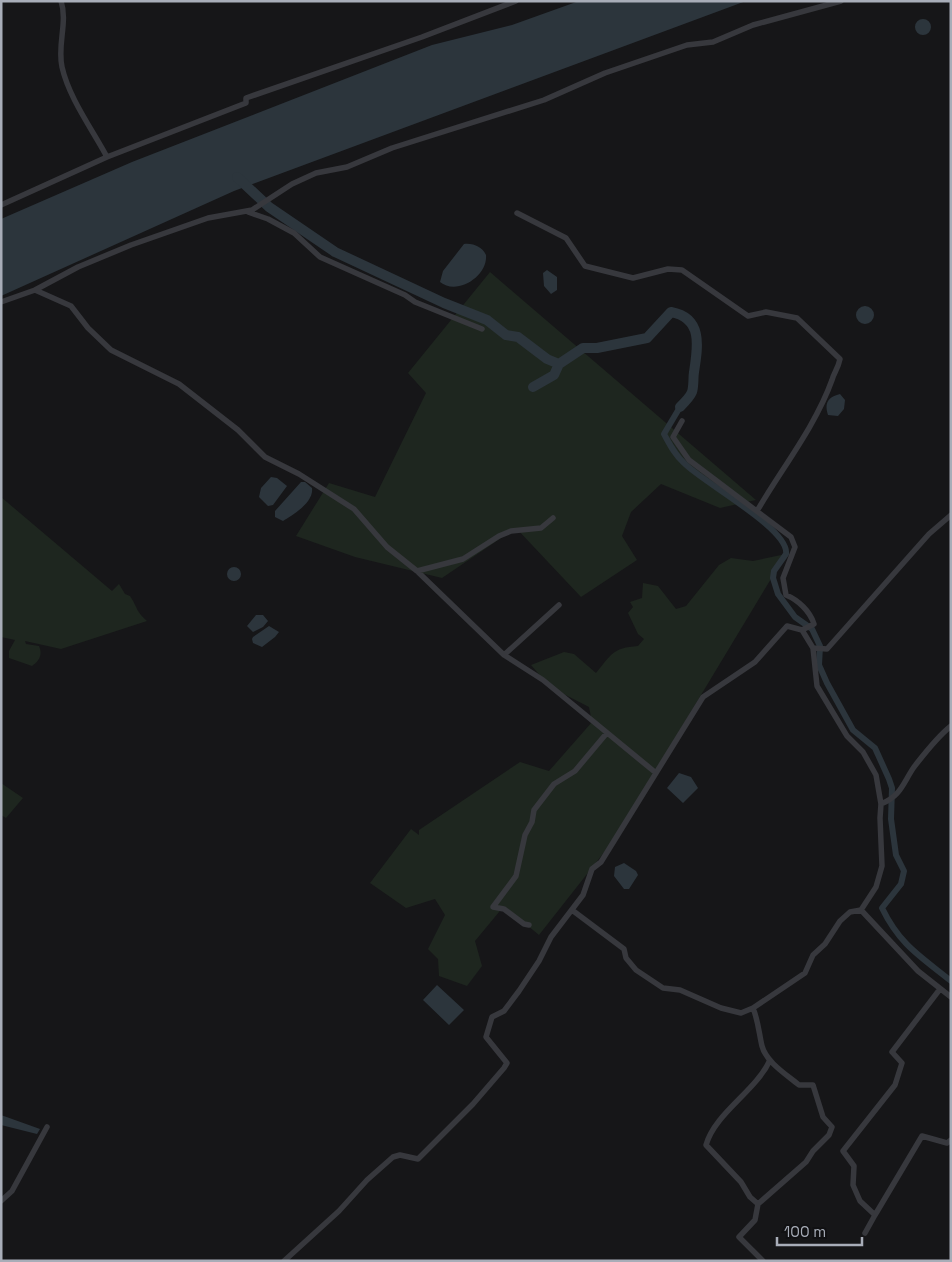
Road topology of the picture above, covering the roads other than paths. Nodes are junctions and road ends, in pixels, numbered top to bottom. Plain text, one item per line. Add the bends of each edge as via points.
1 (61, 1) edge
2 (516, 1) edge
3 (841, 1) edge
4 (107, 157) junction
5 (1, 205) edge
6 (249, 211) junction
7 (517, 213) dead end
8 (35, 290) junction
9 (1, 302) edge
10 (482, 329) dead end
11 (682, 421) dead end
12 (757, 511) junction
13 (951, 516) edge
14 (553, 518) dead end
15 (417, 571) junction
16 (559, 605) dead end
17 (802, 630) junction
18 (813, 648) junction
19 (504, 655) junction
20 (951, 726) edge
21 (606, 734) junction
22 (656, 773) junction
23 (883, 803) junction
24 (572, 910) junction
25 (861, 910) junction
26 (529, 925) dead end
27 (940, 989) junction
28 (951, 997) edge
29 (752, 1008) junction
30 (770, 1060) junction
31 (47, 1127) dead end
32 (951, 1140) edge
33 (1, 1201) edge
34 (758, 1204) junction
35 (875, 1215) junction
36 (865, 1233) dead end
37 (284, 1261) edge
38 (763, 1261) edge

1 - 4 street via 64,10 60,46 62,67 73,95
2 - 4 street via 246,98 246,103
3 - 6 street via 754,25 713,42 687,45 604,73 544,100 392,148 347,167 316,173
4 - 5 street
6 - 8 street via 208,218 130,245
6 - 10 street via 294,233 320,257 405,294 415,302
7 - 12 street via 566,238 585,266 633,278 668,269 682,270 748,316 766,312 797,318 840,359 838,372 832,378 816,418
8 - 9 street
8 - 15 street via 71,306 88,328 112,350 179,384 238,430 265,457 299,474 354,510 387,547
11 - 12 street via 673,437 690,460
12 - 17 street via 791,537 795,547 783,584 786,595 797,600 811,616 814,624
13 - 18 street via 929,534 827,649
14 - 15 street via 541,528 511,531 499,536 463,559
15 - 19 street
16 - 19 street
17 - 18 street
17 - 22 street via 787,626 755,662 703,697
18 - 23 street via 817,686 847,736 874,768
19 - 21 street via 543,680
20 - 23 street via 916,766 897,796
21 - 22 street
21 - 26 street via 575,771 554,784 534,810 516,876 493,907 504,908
22 - 24 street via 601,862 592,869 583,895
23 - 25 street via 881,872 876,887
24 - 29 street via 624,949 626,958 636,970 663,988 680,990 741,1013
24 - 37 street via 504,1011 492,1017 486,1037 505,1058 504,1068 418,1159 400,1155 393,1157 339,1212
25 - 27 street via 895,949
25 - 29 street via 850,912 840,921 825,944 813,955 805,974
27 - 28 street
27 - 35 street via 892,1052 902,1064 895,1086 843,1151 854,1166 853,1186 860,1201
29 - 30 street via 762,1048
30 - 34 street via 743,1097 712,1130 706,1145
30 - 34 street via 799,1085 813,1085 823,1117 832,1127 806,1162
31 - 33 street via 12,1192
32 - 35 street via 947,1143 922,1136
34 - 38 street via 755,1220 739,1237
35 - 36 street

